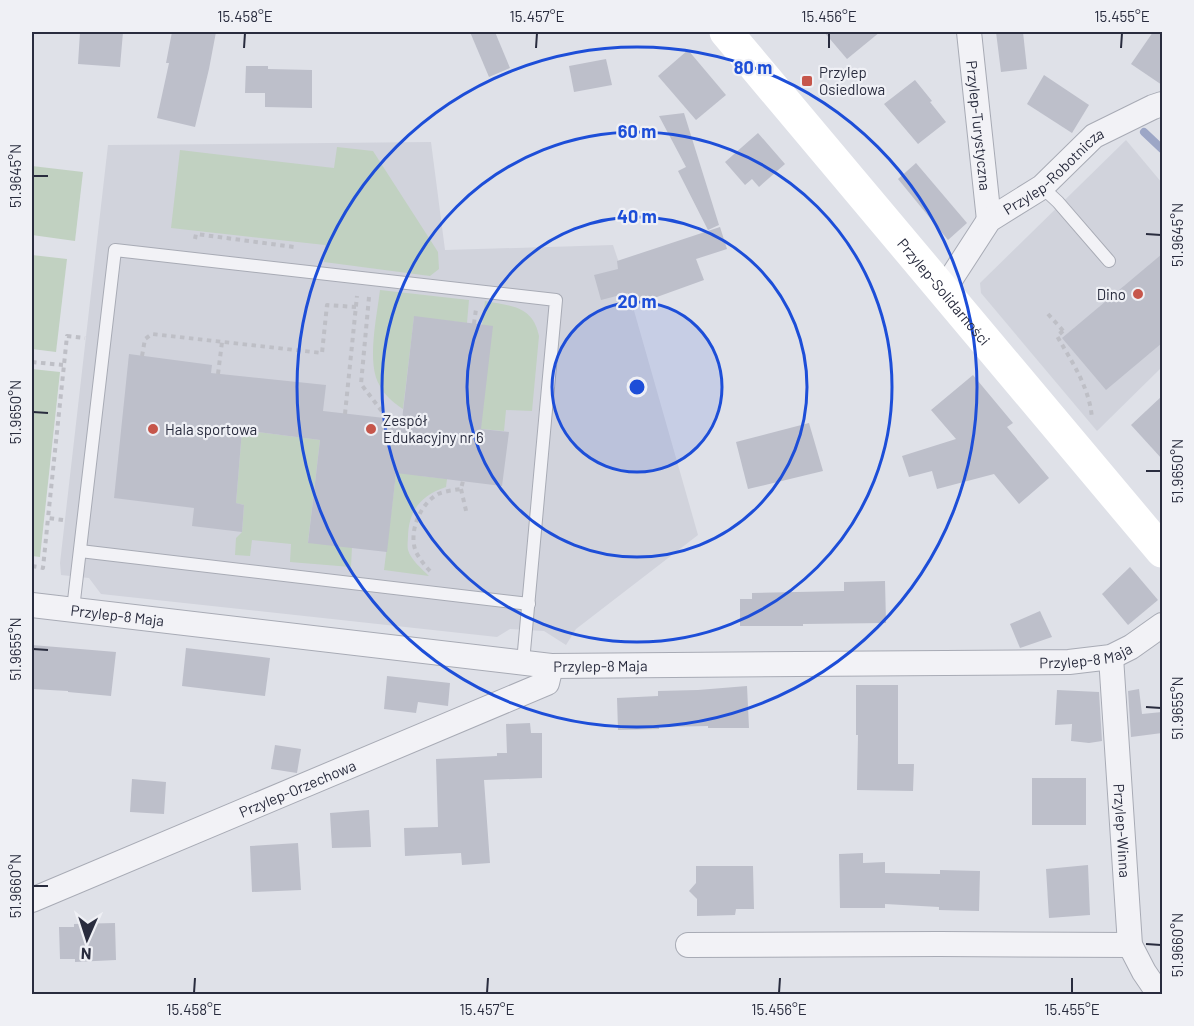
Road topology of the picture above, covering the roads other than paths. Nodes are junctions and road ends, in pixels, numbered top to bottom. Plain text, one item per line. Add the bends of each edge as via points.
1 (726, 32) edge
2 (969, 32) edge
3 (1162, 104) edge
4 (1042, 187) junction
5 (989, 220) junction
6 (1109, 261) dead end
7 (943, 291) junction
8 (80, 551) junction
9 (1162, 551) edge
10 (32, 604) edge
11 (530, 604) junction
12 (73, 609) junction
13 (1162, 625) edge
14 (1111, 657) junction
15 (523, 662) junction
16 (551, 666) junction
17 (32, 900) edge
18 (688, 945) dead end
19 (1130, 945) junction
20 (1159, 994) edge

1 - 7 main road, Przylep-Solidarności
2 - 5 street, Przylep-Turystyczna
3 - 4 street, Przylep-Robotnicza via 1094,136
4 - 5 street, Przylep-Robotnicza
4 - 6 lane
5 - 7 street, Przylep-Robotnicza
7 - 9 main road, Przylep-Solidarności
8 - 11 lane
8 - 11 lane via 115,250 556,300
8 - 12 lane
10 - 12 street, Przylep-8 Maja
11 - 15 lane
12 - 15 street, Przylep-8 Maja
13 - 14 street, Przylep-8 Maja
14 - 16 street, Przylep-8 Maja via 1069,662
14 - 19 street, Przylep-Winna
15 - 16 street, Przylep-8 Maja
16 - 17 street, Przylep-Orzechowa via 547,684
18 - 19 street
19 - 20 street, Przylep-Winna

